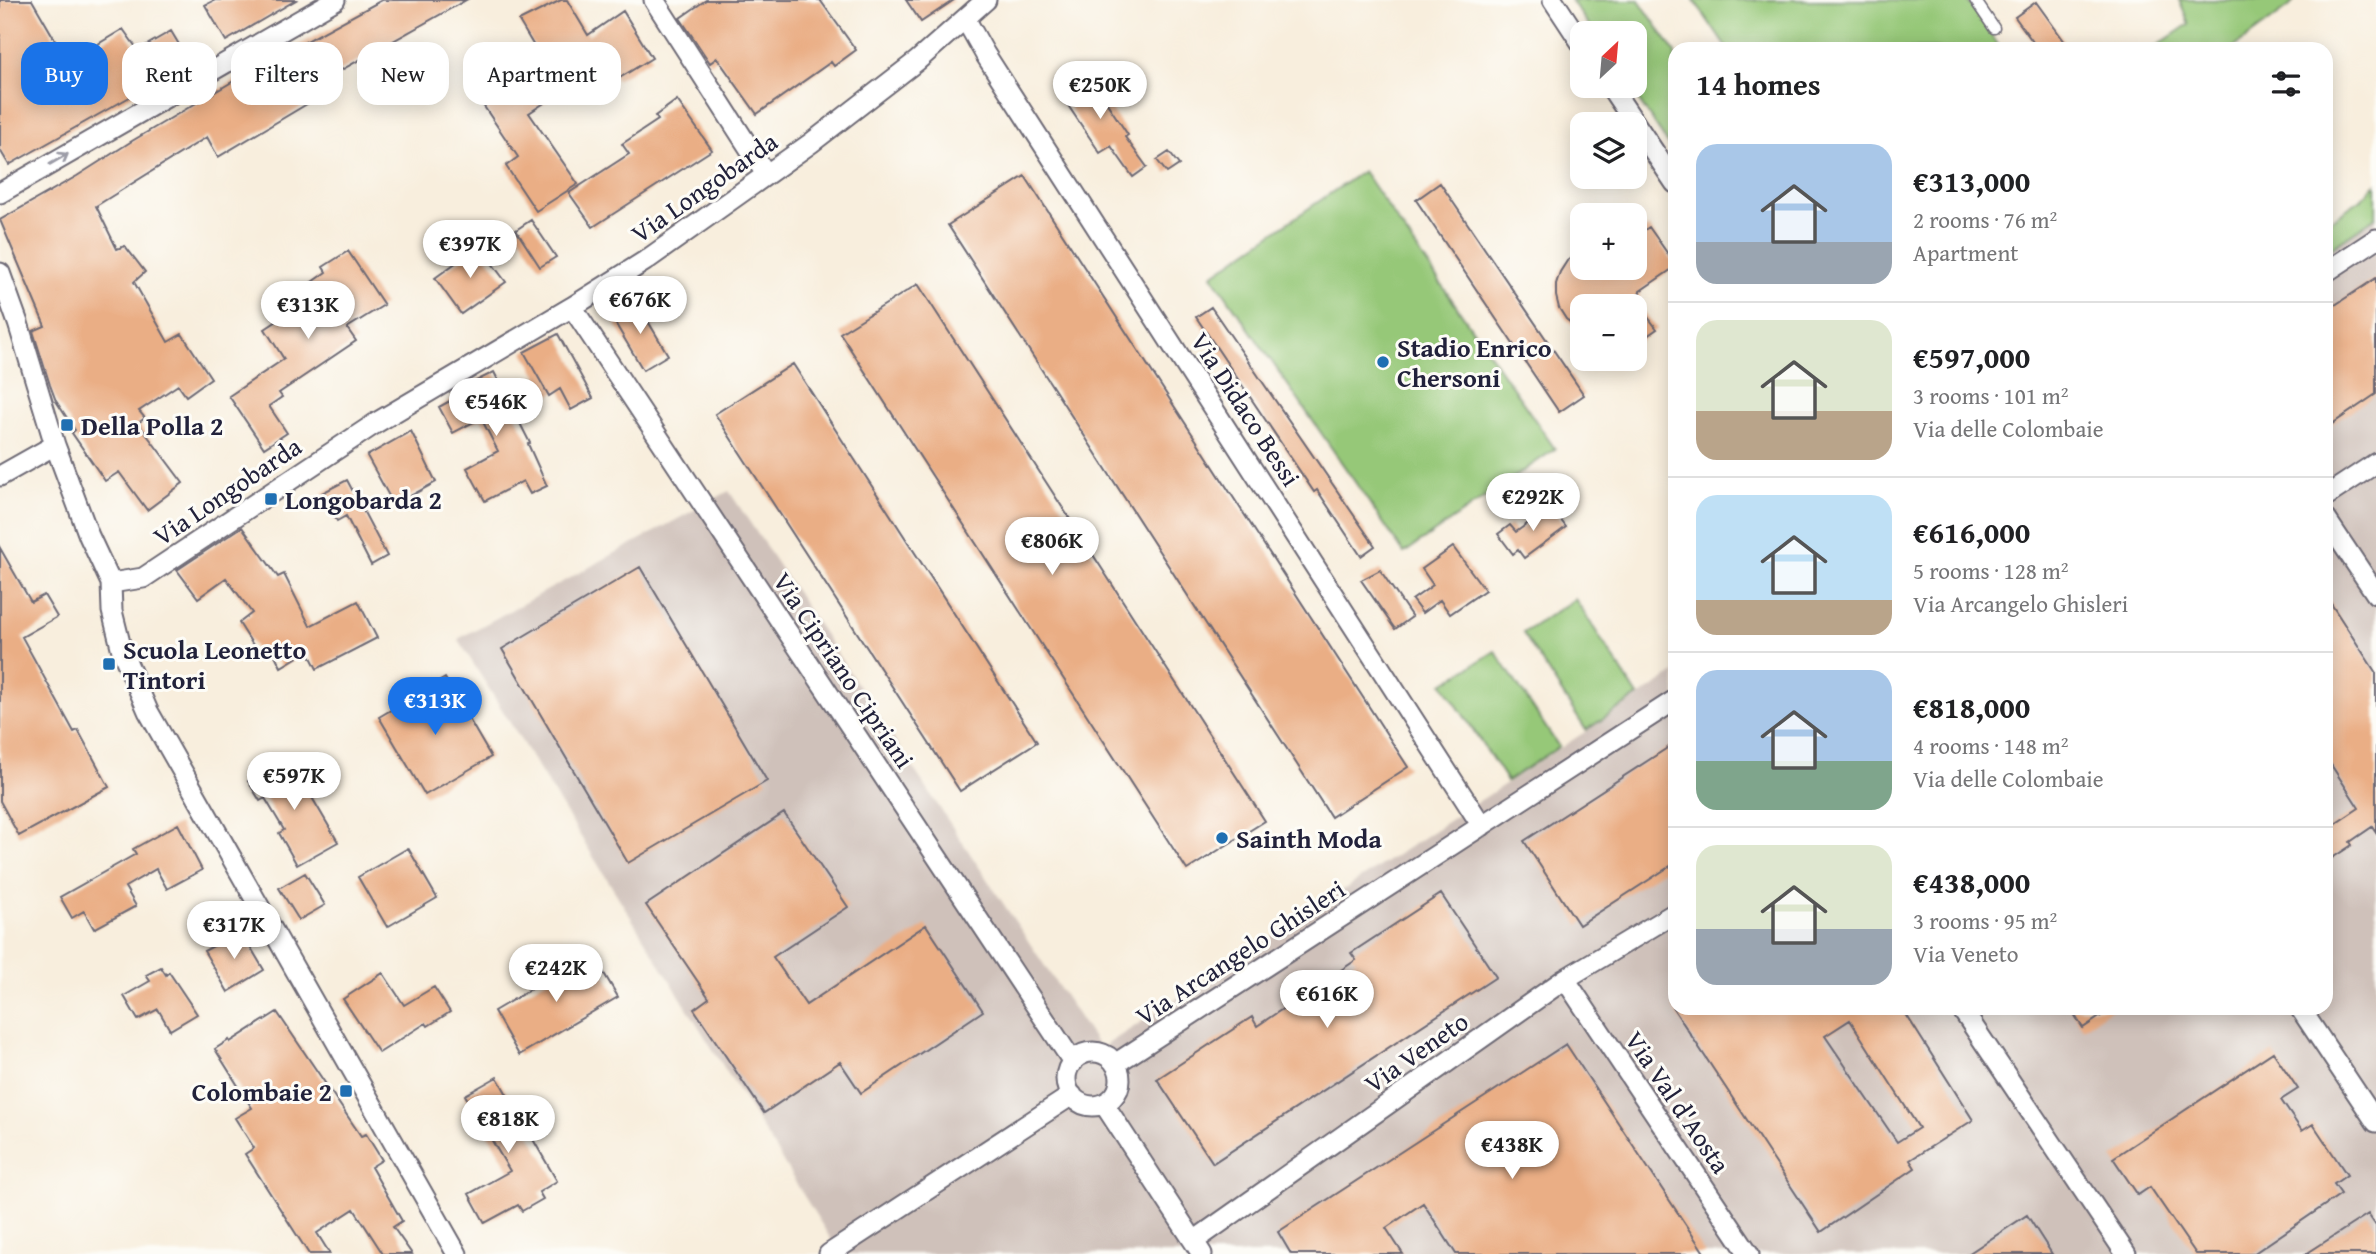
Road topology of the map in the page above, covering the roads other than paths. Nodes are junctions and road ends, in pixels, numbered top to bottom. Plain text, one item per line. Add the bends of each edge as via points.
1 (335, 0) edge
2 (654, 0) edge
3 (986, 0) edge
4 (1553, 0) edge
5 (1975, 0) edge
6 (966, 20) junction
7 (1570, 26) edge
8 (1994, 28) dead end
9 (1618, 98) edge
10 (1668, 173) edge
11 (766, 174) junction
12 (0, 193) edge
13 (2376, 239) edge
14 (2333, 267) edge
15 (0, 273) edge
16 (572, 307) junction
17 (55, 445) junction
18 (2376, 463) edge
19 (0, 476) edge
20 (2333, 491) edge
21 (2333, 530) edge
22 (111, 583) junction
23 (2376, 594) edge
24 (1668, 705) edge
25 (1482, 826) junction
26 (1668, 917) edge
27 (1565, 979) junction
28 (1966, 1015) edge
29 (2305, 1015) edge
30 (1073, 1062) junction
31 (1115, 1064) junction
32 (1072, 1095) junction
33 (1104, 1104) junction
34 (2376, 1122) edge
35 (1198, 1247) edge
36 (457, 1254) edge
37 (829, 1254) edge
38 (1749, 1254) edge
39 (2126, 1254) edge

12 -> 1 street
2 - 11 street
3 - 6 street, Via Longobarda
4 - 7 street
5 - 8 lane
6 - 11 street, Via Longobarda
6 - 25 street, Via Didaco Bessi
9 - 10 street
11 - 16 street, Via Longobarda
13 - 14 street
15 - 17 street
16 - 22 street, Via Longobarda via 376,423 143,578
16 - 30 street, Via Cipriano Cipriani
17 - 19 street
17 - 22 street
18 - 20 street
21 - 23 street
22 - 36 street via 122,651 148,711
24 - 25 street, Via Arcangelo Ghisleri
25 - 31 street, Via Arcangelo Ghisleri
26 - 27 street, Via Veneto
27 - 35 street, Via Veneto
27 - 38 street, Via Val d'Aosta
28 - 39 street
29 - 34 street
30 - 31 street via 1094,1052
30 - 32 street via 1067,1079
31 - 33 street via 1119,1087
32 - 33 street via 1087,1105
32 - 37 street
33 - 35 street

